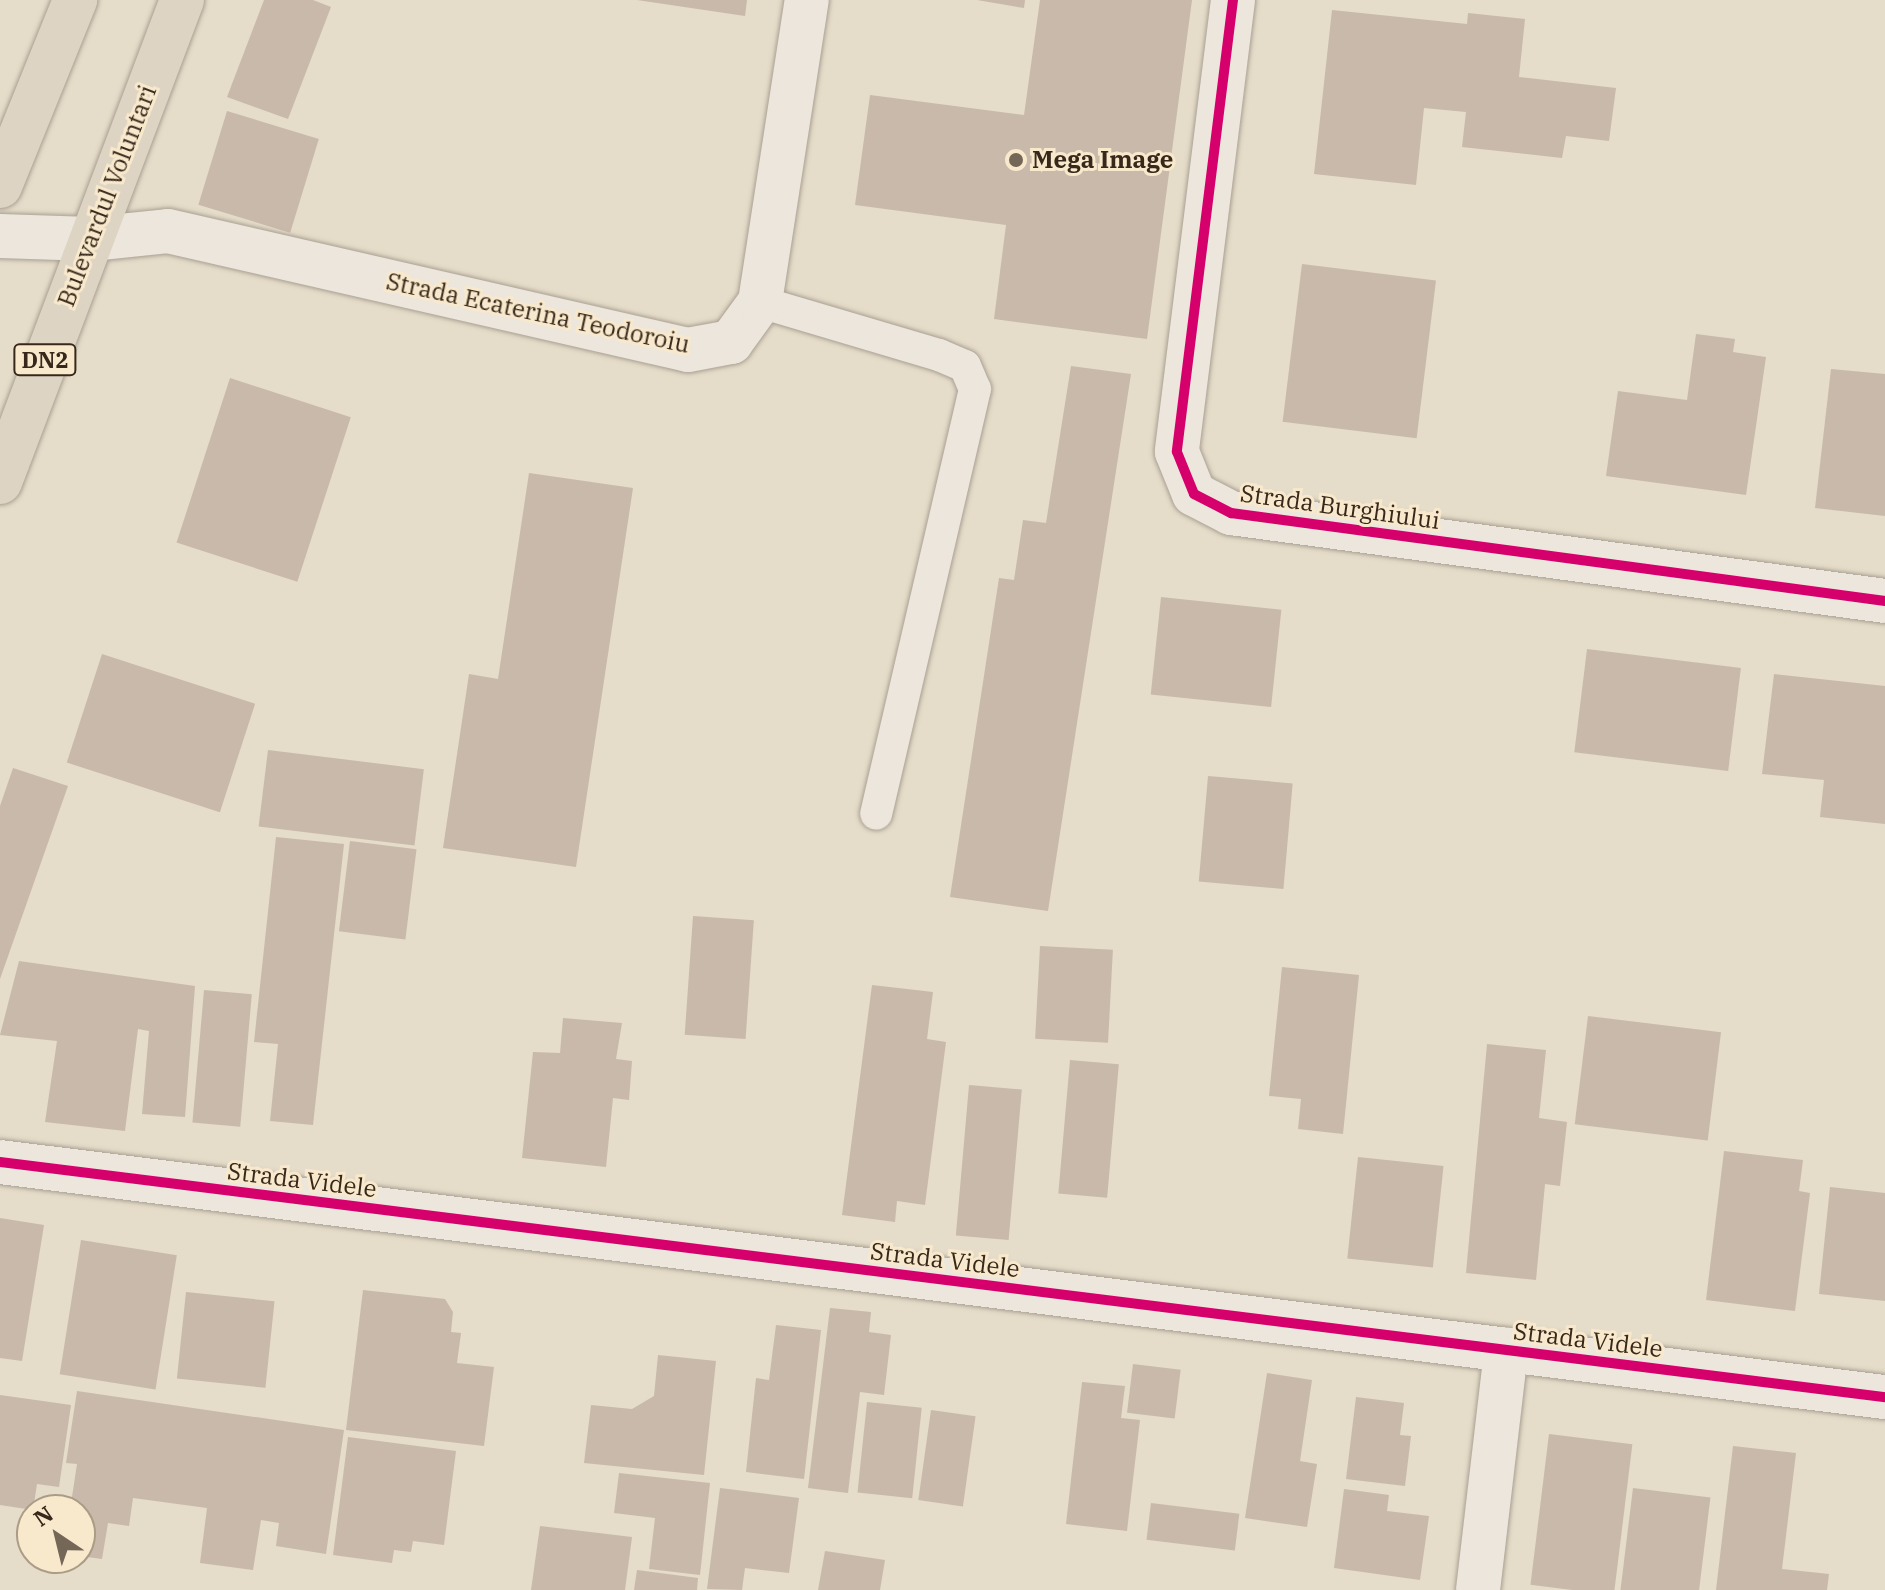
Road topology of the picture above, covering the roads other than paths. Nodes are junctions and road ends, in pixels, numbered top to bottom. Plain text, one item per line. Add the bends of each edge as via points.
1 (75, 0) edge
2 (182, 0) edge
3 (807, 0) edge
4 (1233, 0) edge
5 (0, 186) edge
6 (0, 236) edge
7 (91, 239) junction
8 (760, 302) junction
9 (0, 482) edge
10 (1885, 601) edge
11 (876, 814) dead end
12 (0, 1162) edge
13 (1506, 1350) junction
14 (1885, 1397) edge
15 (1478, 1590) edge

1 - 5 highway
2 - 7 highway, Bulevardul Voluntari / DN2
3 - 8 street, Strada Ecaterina Teodoroiu
4 - 10 street, Strada Burghiului via 1177,452 1194,494 1231,513
6 - 7 street, Strada Ecaterina Teodoroiu
7 - 8 street, Strada Ecaterina Teodoroiu via 168,231 688,350 731,342
7 - 9 highway, Bulevardul Voluntari / DN2
8 - 11 lane via 939,355 965,366 975,389
12 - 13 street, Strada Videle
13 - 14 street, Strada Videle
13 - 15 street

